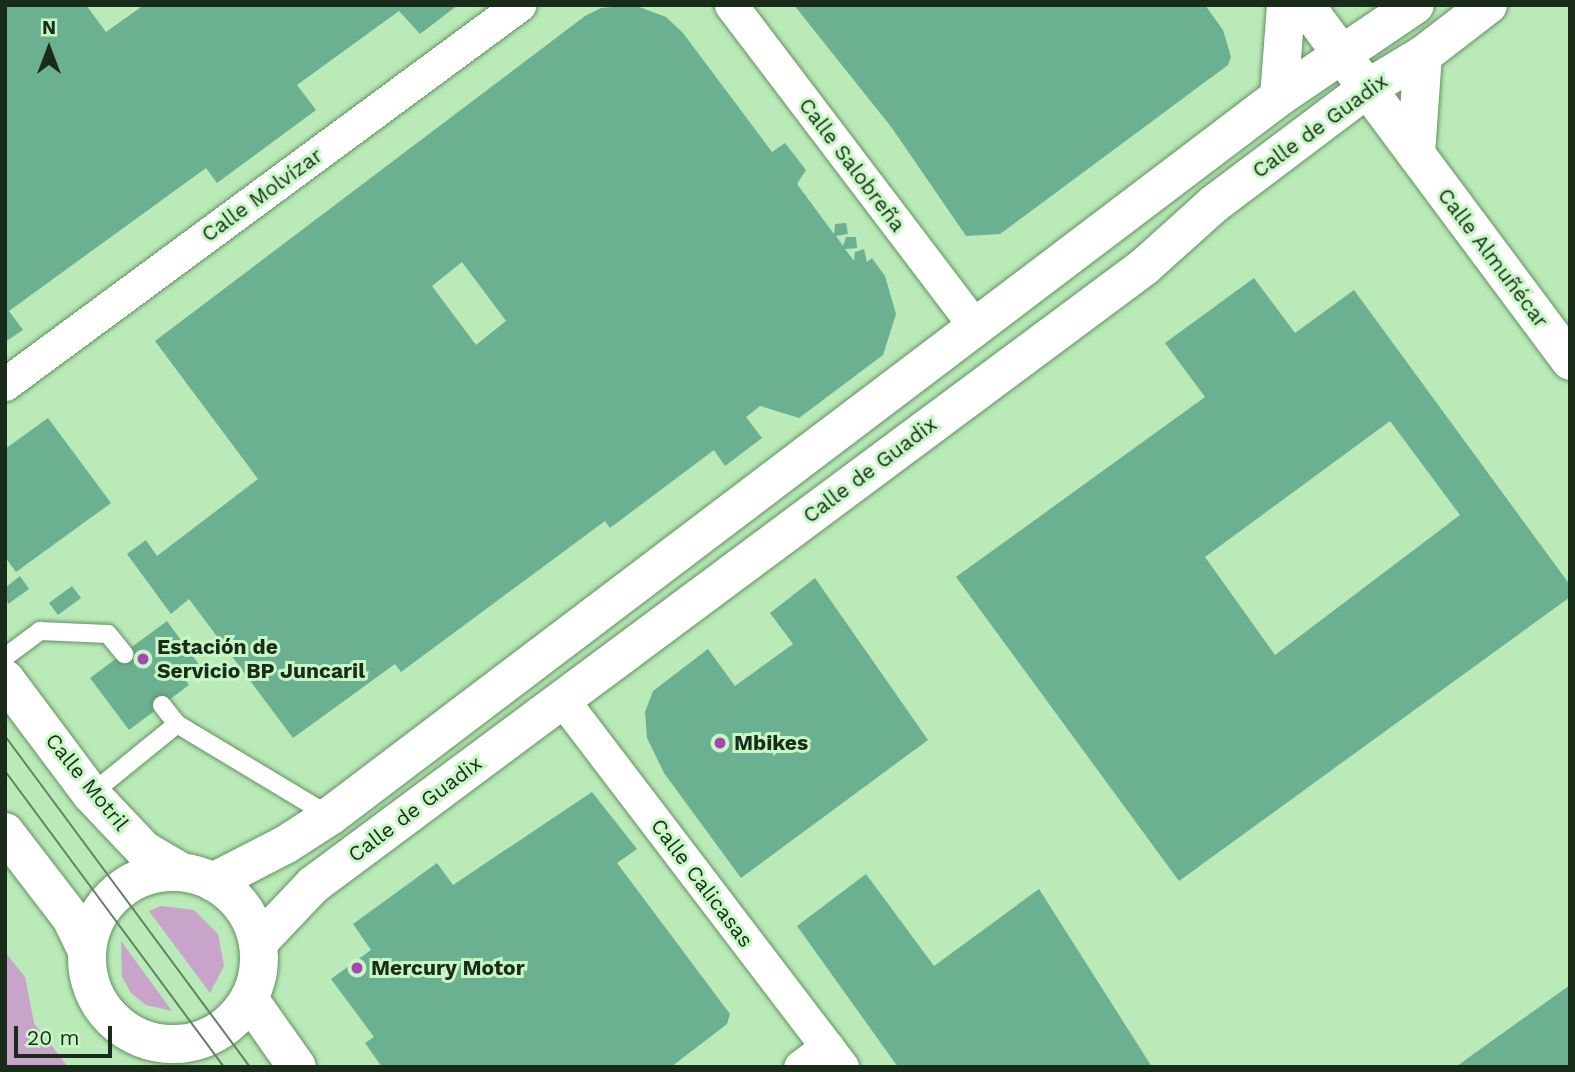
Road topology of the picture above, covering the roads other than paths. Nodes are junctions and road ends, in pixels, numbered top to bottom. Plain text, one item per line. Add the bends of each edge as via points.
1 (519, 5) edge
2 (731, 5) edge
3 (1286, 5) edge
4 (1305, 5) edge
5 (1415, 5) edge
6 (1488, 5) edge
7 (1423, 55) junction
8 (1344, 57) junction
9 (1367, 88) junction
10 (1279, 97) junction
11 (1416, 154) junction
12 (974, 326) junction
13 (1570, 361) edge
14 (5, 384) edge
15 (124, 653) dead end
16 (5, 657) edge
17 (5, 678) edge
18 (562, 699) junction
19 (162, 705) dead end
20 (177, 724) junction
21 (91, 793) junction
22 (330, 816) junction
23 (5, 832) edge
24 (197, 877) junction
25 (258, 943) junction
26 (86, 949) junction
27 (249, 999) junction
28 (162, 1054) edge
29 (834, 1057) edge
30 (297, 1067) edge
31 (800, 1067) edge

1 - 14 street, Calle Molvízar
2 - 12 street, Calle Salobreña
3 - 10 street
4 - 8 street, Calle Almuñécar
5 - 8 street, Calle de Guadix
6 - 7 street, Calle de Guadix
7 - 9 street, Calle de Guadix
7 - 11 street
8 - 9 street, Calle Almuñécar
8 - 10 street, Calle de Guadix
9 - 11 street, Calle Almuñécar
9 - 18 street, Calle de Guadix via 1214,204 1144,267
10 - 12 street, Calle de Guadix
11 - 13 street, Calle Almuñécar
12 - 22 street, Calle de Guadix
15 - 16 lane via 108,634 40,631
17 - 21 street, Calle Motril
18 - 25 street, Calle de Guadix via 313,885
18 - 29 street, Calle Calicasas
19 - 20 lane
20 - 21 lane
20 - 22 lane
21 - 24 street, Calle Motril via 144,850
22 - 24 street, Calle de Guadix via 285,845
23 - 26 street via 71,918
24 - 25 street via 238,901
24 - 26 street via 148,875 112,896 94,921
25 - 27 street via 259,969
26 - 28 street via 89,982 99,1004 123,1029
27 - 28 street via 230,1023 211,1036
27 - 30 street
29 - 31 street

